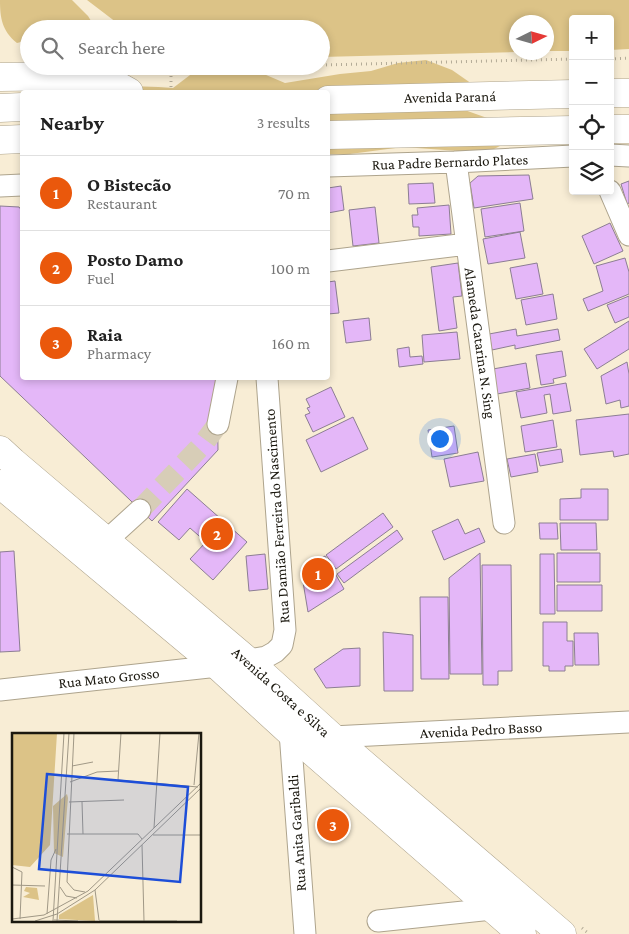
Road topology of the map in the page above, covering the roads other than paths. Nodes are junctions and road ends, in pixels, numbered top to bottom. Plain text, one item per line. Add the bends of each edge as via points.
1 (0, 77) edge
2 (125, 90) edge
3 (629, 93) edge
4 (569, 94) edge
5 (614, 94) edge
6 (330, 100) edge
7 (20, 107) edge
8 (0, 108) edge
9 (614, 129) edge
10 (629, 129) edge
11 (569, 130) edge
12 (330, 135) edge
13 (614, 155) edge
14 (569, 156) edge
15 (629, 156) edge
16 (456, 162) junction
17 (330, 166) edge
18 (20, 185) edge
19 (0, 186) edge
20 (612, 195) edge
21 (629, 235) edge
22 (467, 244) junction
23 (330, 261) edge
24 (227, 380) edge
25 (267, 380) edge
26 (218, 424) tunnel mouth
27 (0, 450) edge
28 (0, 484) edge
29 (140, 510) tunnel mouth
30 (504, 523) dead end
31 (106, 542) junction
32 (248, 660) junction
33 (218, 666) junction
34 (0, 690) edge
35 (629, 722) edge
36 (290, 732) junction
37 (332, 737) junction
38 (492, 909) junction
39 (378, 920) dead end
40 (305, 934) edge
41 (522, 934) edge
42 (562, 934) edge

1 - 2 main road via 70,76 111,82
3 - 5 main road
4 - 6 main road, Avenida Paraná
7 - 8 main road
9 - 10 main road
11 - 12 main road
13 - 15 street
14 - 16 street, Rua Padre Bernardo Plates
16 - 17 street, Rua Padre Bernardo Plates
16 - 22 street, Alameda Catarina N. Sing
18 - 19 street
20 - 21 street
22 - 23 street
22 - 30 street, Alameda Catarina N. Sing
24 - 26 street
25 - 32 street, Rua Damião Ferreira do Nascimento via 285,630 282,645 275,652
27 - 31 main road, Avenida Costa e Silva
28 - 33 main road, Avenida Costa e Silva
29 - 31 street
31 - 32 main road, Avenida Costa e Silva
32 - 33 street, Rua Damião Ferreira do Nascimento
32 - 37 main road, Avenida Costa e Silva
33 - 34 street, Rua Mato Grosso
33 - 36 main road, Avenida Costa e Silva
35 - 37 street, Avenida Pedro Basso
36 - 38 main road, Avenida Costa e Silva
36 - 40 street, Rua Anita Garibaldi
37 - 42 main road, Avenida Costa e Silva
38 - 39 street
38 - 41 main road, Avenida Costa e Silva

